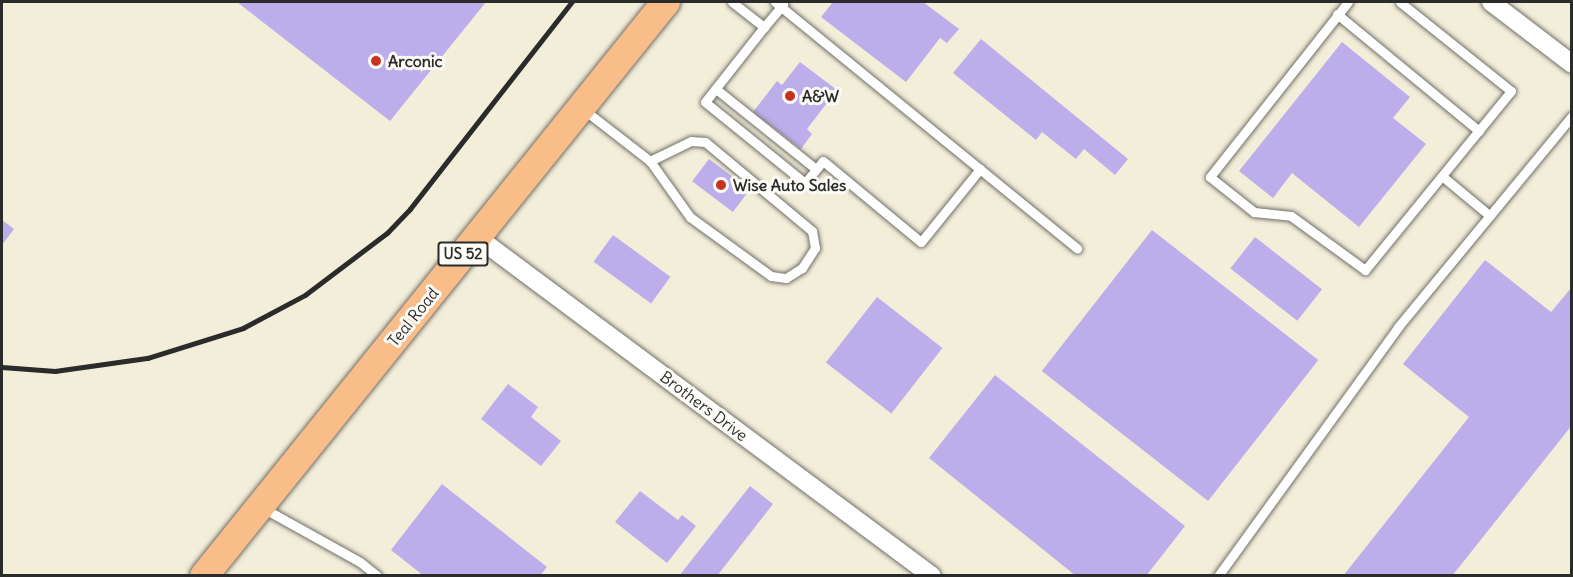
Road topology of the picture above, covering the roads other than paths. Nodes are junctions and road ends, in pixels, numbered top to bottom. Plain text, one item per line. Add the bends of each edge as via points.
1 (666, 2) edge
2 (732, 2) edge
3 (1348, 2) edge
4 (1400, 2) edge
5 (1491, 2) edge
6 (780, 3) edge
7 (1337, 14) junction
8 (764, 27) junction
9 (1572, 64) edge
10 (716, 89) junction
11 (581, 107) junction
12 (1572, 116) edge
13 (1479, 131) junction
14 (650, 161) junction
15 (816, 169) junction
16 (980, 170) junction
17 (1442, 176) junction
18 (1490, 215) junction
19 (477, 237) junction
20 (1077, 248) dead end
21 (260, 506) junction
22 (212, 573) edge
23 (376, 576) edge
24 (932, 576) edge
25 (1218, 576) edge

1 - 11 main road, Teal Road / US 52
2 - 8 lane
3 - 7 lane
4 - 13 lane via 1511,92
5 - 9 street
6 - 8 lane
6 - 16 lane
7 - 13 lane
7 - 17 lane via 1210,177 1254,212 1291,216 1365,270
8 - 10 lane
10 - 15 lane
10 - 15 lane via 705,102 805,183
11 - 14 lane
11 - 19 main road, Teal Road / US 52
12 - 18 lane
13 - 17 lane
14 - 14 lane via 690,217 771,276 786,278 802,268 815,248 812,231 705,142 691,141
15 - 16 lane via 823,161 921,242
16 - 20 lane
17 - 18 lane
18 - 25 lane via 1398,327
19 - 21 main road, Teal Road / US 52
19 - 24 street, Brothers Drive
21 - 22 main road, Teal Road / US 52
21 - 23 lane via 360,562

